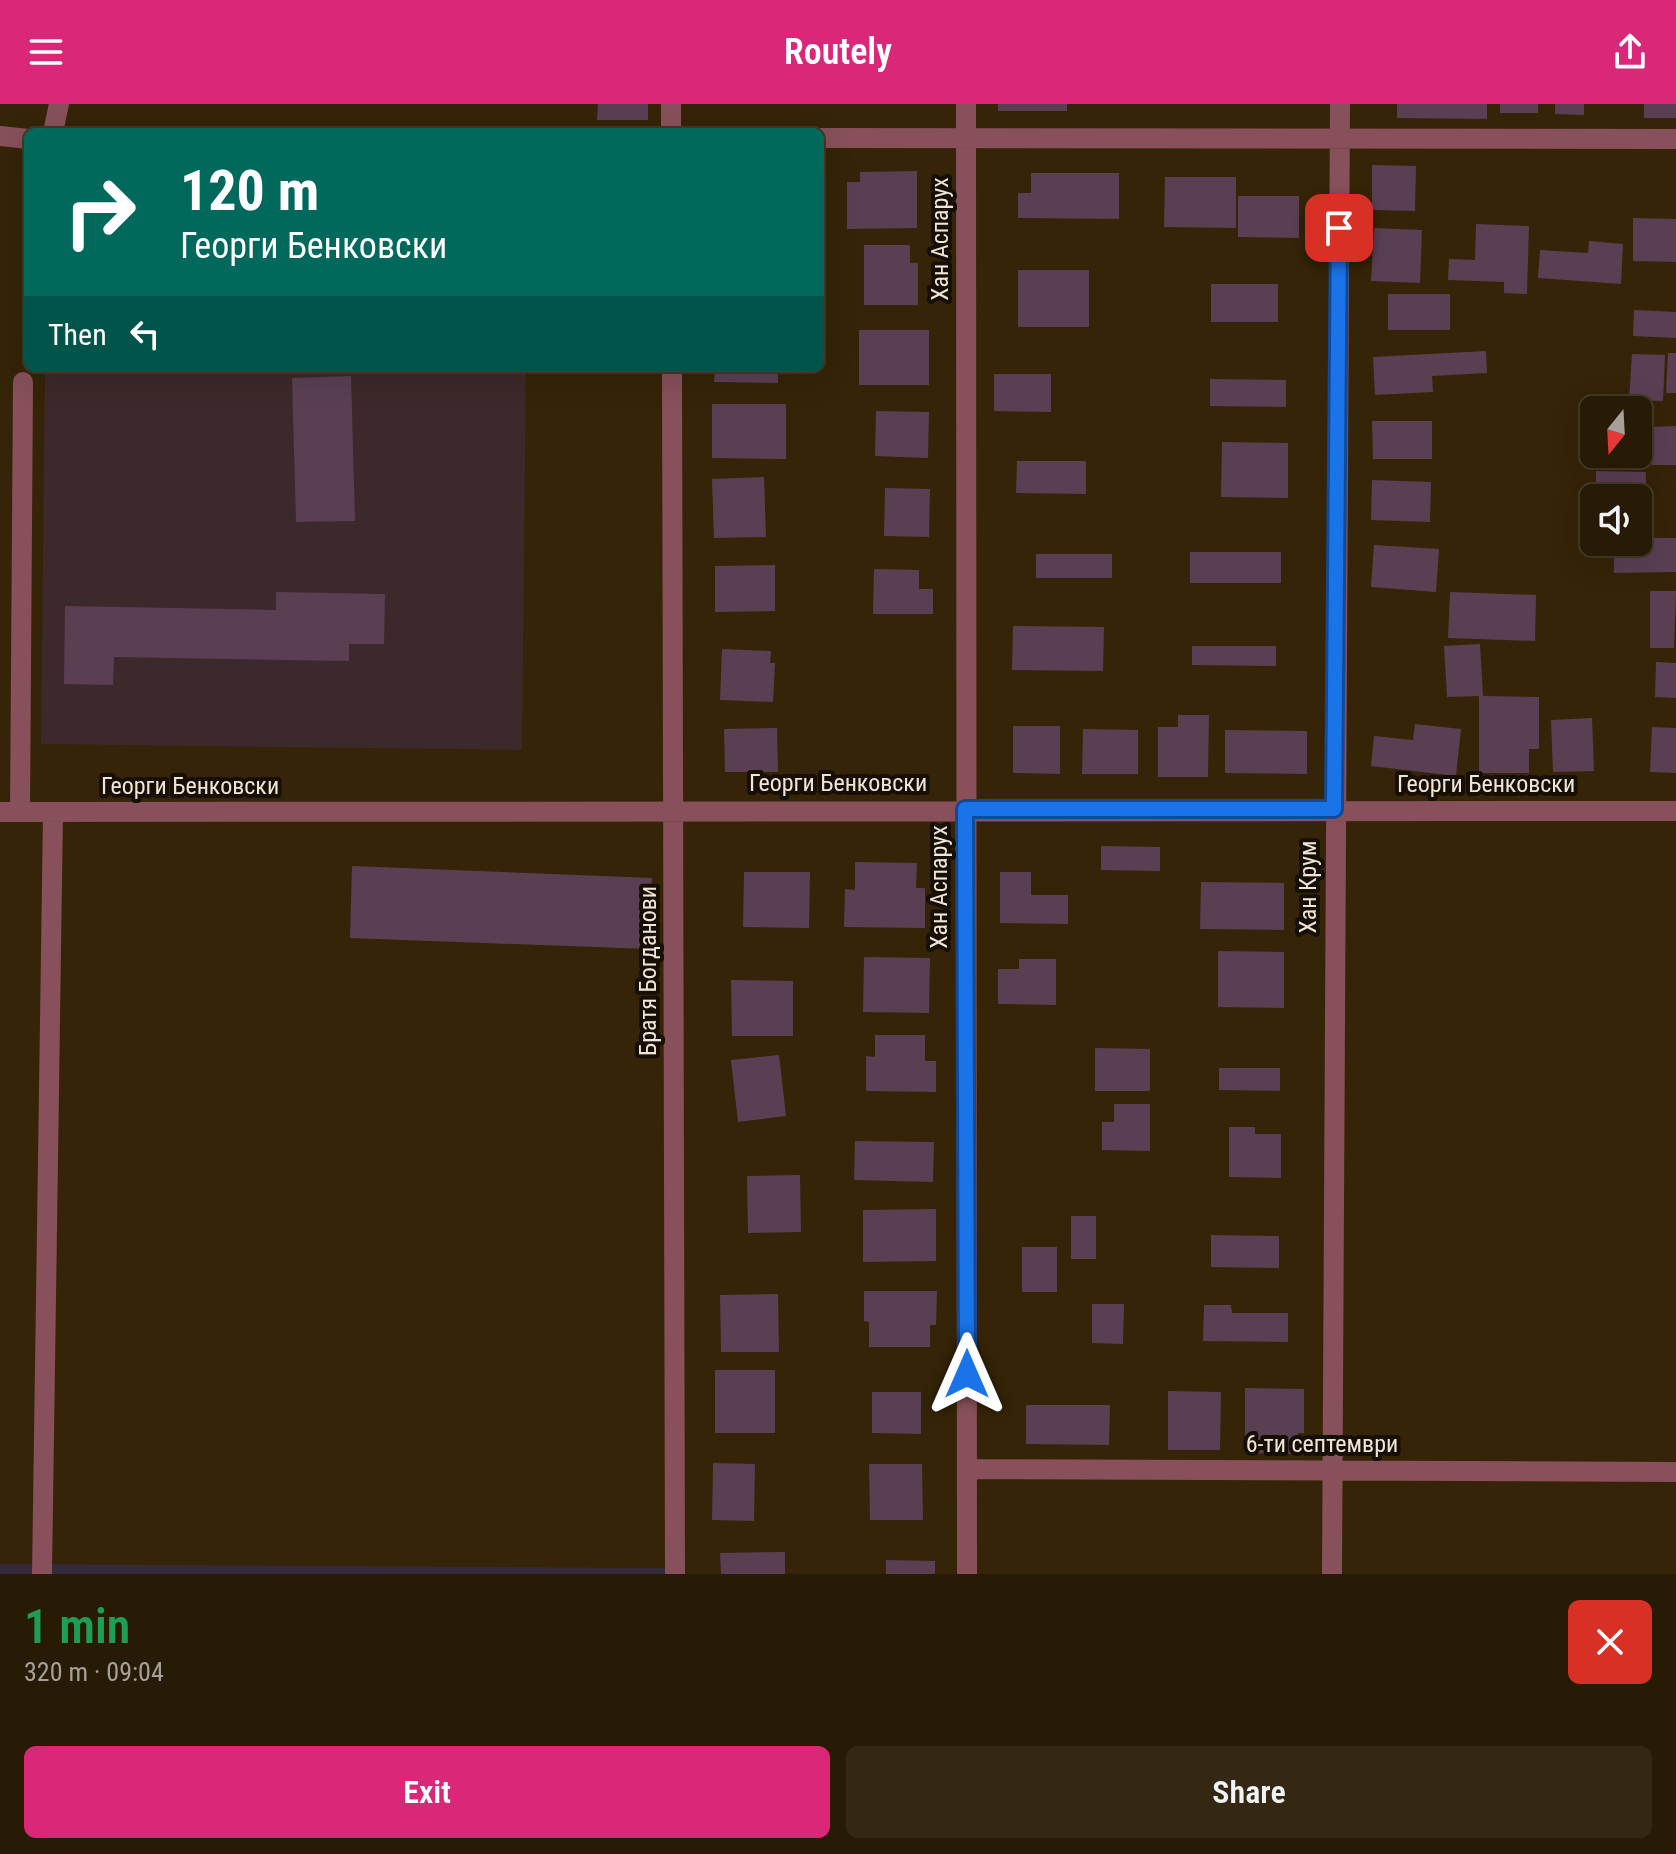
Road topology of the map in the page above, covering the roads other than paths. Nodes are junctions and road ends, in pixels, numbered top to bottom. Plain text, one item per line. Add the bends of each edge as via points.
1 (59, 104) edge
2 (671, 104) edge
3 (966, 104) edge
4 (1340, 104) edge
5 (54, 128) edge
6 (671, 128) edge
7 (0, 136) edge
8 (1340, 136) junction
9 (966, 137) junction
10 (824, 138) edge
11 (24, 139) edge
12 (1676, 139) edge
13 (672, 372) edge
14 (23, 382) dead end
15 (10, 717) edge
16 (965, 809) junction
17 (1334, 809) junction
18 (674, 810) junction
19 (1676, 811) edge
20 (10, 812) edge
21 (53, 813) junction
22 (967, 1469) junction
23 (1333, 1470) junction
24 (1676, 1472) edge
25 (42, 1574) edge
26 (675, 1574) edge
27 (967, 1574) edge
28 (1332, 1574) edge

1 - 5 street
2 - 6 street
3 - 9 street, Хан Аспарух
4 - 8 street, Хан Крум
7 - 11 street
8 - 9 street
8 - 12 street
8 - 17 street, Хан Крум
9 - 10 street
9 - 16 street, Хан Аспарух
13 - 18 street, Братя Богданови
14 - 15 street
15 - 20 street
16 - 17 street, Георги Бенковски
16 - 18 street, Георги Бенковски
16 - 22 street, Хан Аспарух
17 - 19 street, Георги Бенковски
17 - 23 street, Хан Крум
18 - 21 street, Георги Бенковски
18 - 26 street, Братя Богданови
20 - 21 street, Георги Бенковски
21 - 25 street
22 - 23 street, 6-ти септември
22 - 27 street, Хан Аспарух
23 - 24 street, 6-ти септември
23 - 28 street, Хан Крум

